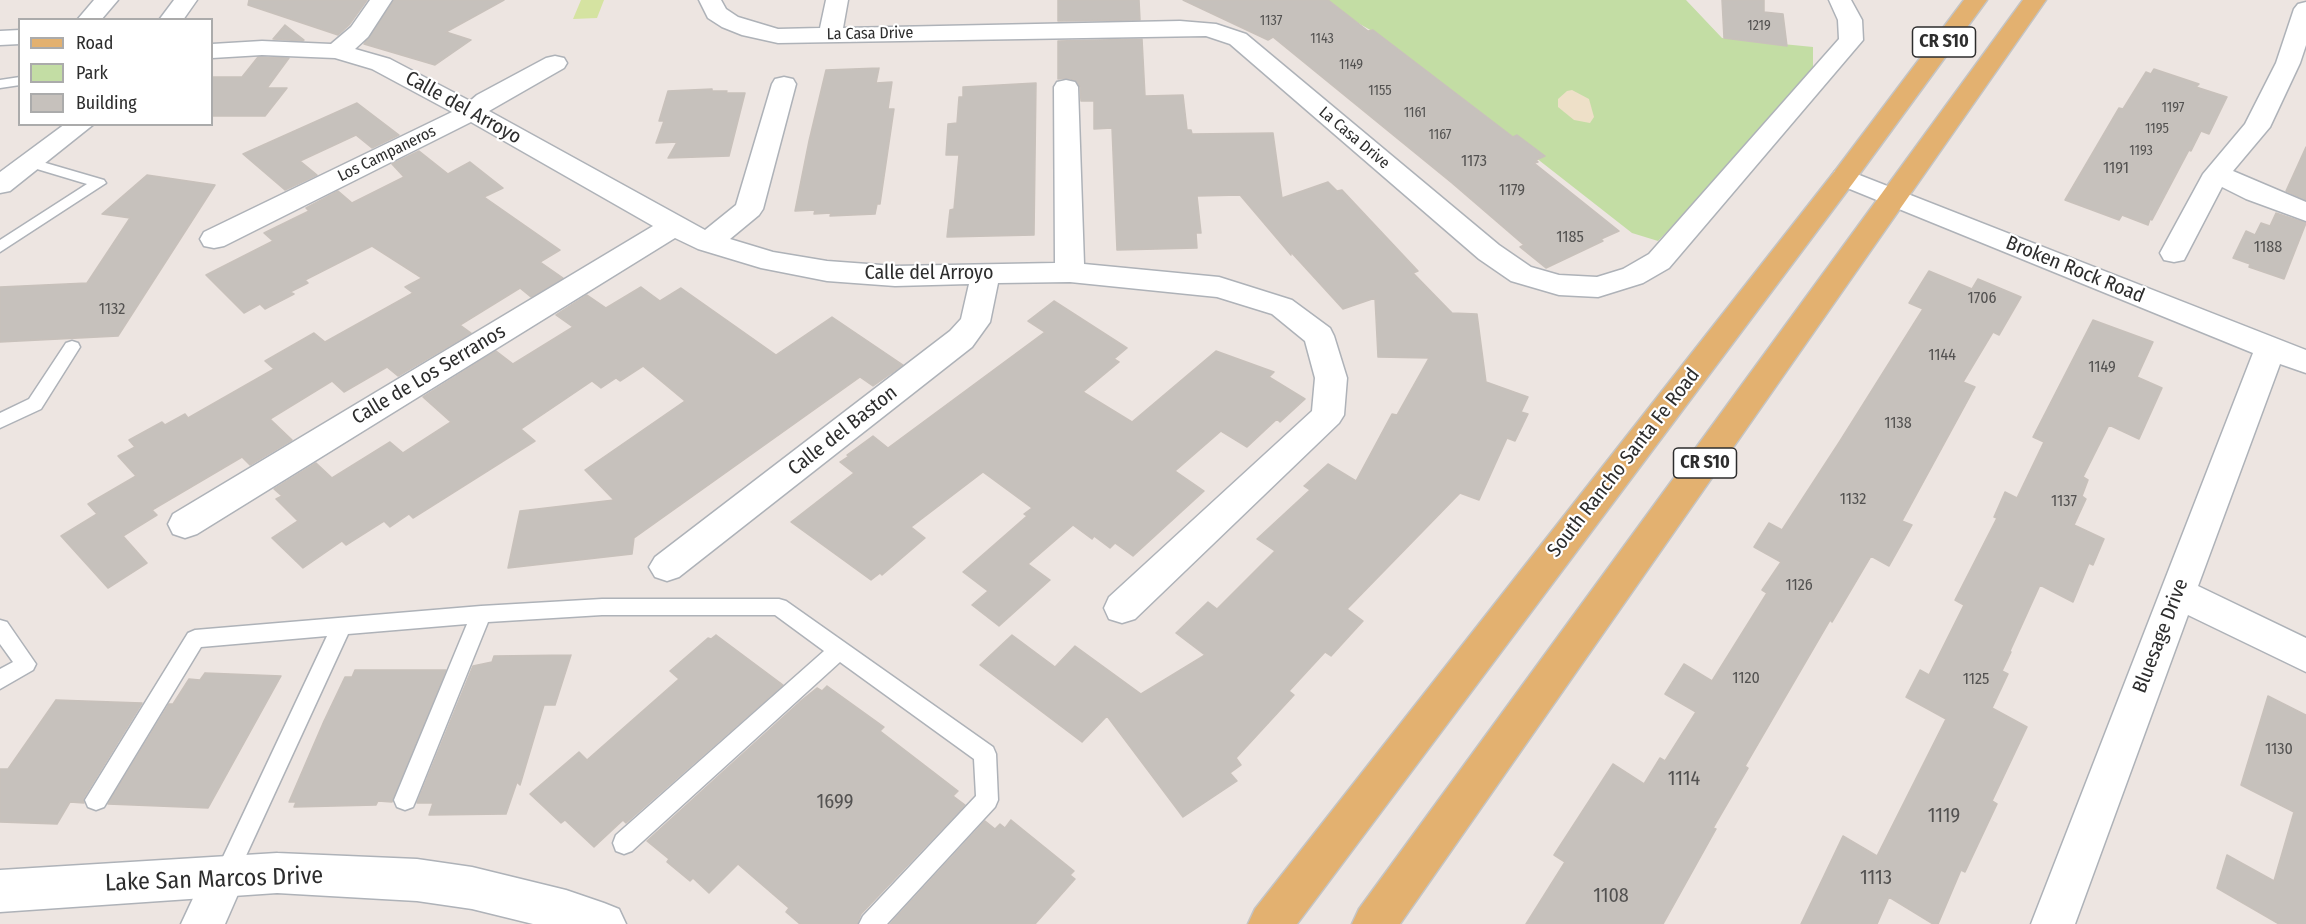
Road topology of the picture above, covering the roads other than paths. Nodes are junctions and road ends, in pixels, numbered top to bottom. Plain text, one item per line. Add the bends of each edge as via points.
1 (107, 0) edge
2 (186, 0) edge
3 (381, 0) edge
4 (710, 0) edge
5 (837, 0) edge
6 (1840, 0) edge
7 (1976, 0) edge
8 (2035, 0) edge
9 (2306, 9) edge
10 (90, 18) edge
11 (172, 18) edge
12 (830, 35) junction
13 (18, 37) edge
14 (0, 38) edge
15 (213, 51) edge
16 (337, 51) junction
17 (555, 63) dead end
18 (2297, 65) edge
19 (0, 76) edge
20 (18, 79) edge
21 (18, 80) edge
22 (0, 84) edge
23 (784, 84) dead end
24 (1066, 87) dead end
25 (472, 112) junction
26 (79, 126) edge
27 (32, 163) junction
28 (2216, 174) junction
29 (1844, 177) junction
30 (0, 185) edge
31 (1896, 197) junction
32 (2306, 212) edge
33 (674, 226) junction
34 (214, 239) dead end
35 (708, 242) junction
36 (0, 246) edge
37 (2174, 253) dead end
38 (1071, 272) junction
39 (986, 273) junction
40 (72, 347) dead end
41 (2270, 348) junction
42 (2306, 362) edge
43 (0, 421) edge
44 (185, 524) dead end
45 (667, 567) dead end
46 (2177, 593) junction
47 (1122, 608) dead end
48 (481, 614) junction
49 (342, 626) junction
50 (0, 628) edge
51 (839, 650) junction
52 (2306, 656) edge
53 (0, 681) edge
54 (96, 800) dead end
55 (405, 800) dead end
56 (624, 843) dead end
57 (225, 876) junction
58 (0, 891) edge
59 (203, 924) edge
60 (604, 924) edge
61 (871, 924) edge
62 (1270, 924) edge
63 (1374, 924) edge
64 (2053, 924) edge

1 - 10 street
2 - 11 street
3 - 16 street via 360,32
4 - 12 street, La Casa Drive via 716,12 750,30 778,36
5 - 12 street
6 - 12 street, La Casa Drive via 1850,20 1851,40 1659,261 1633,276 1598,286 1559,285 1521,274 1489,252 1238,39 1208,29
7 - 29 main road, South Rancho Santa Fe Road / CR S10
8 - 31 main road, CR S10
9 - 18 street
13 - 14 street
15 - 16 street, Calle del Arroyo
16 - 25 street, Calle del Arroyo via 381,64
17 - 25 street, Los Campaneros via 486,100
18 - 28 street via 2257,128
19 - 20 lane
21 - 22 lane
23 - 35 street via 749,209
24 - 38 street
25 - 33 street, Calle del Arroyo
25 - 34 street, Los Campaneros
26 - 27 street
27 - 30 street
27 - 36 lane via 99,183
28 - 32 street
28 - 37 street
29 - 31 street, Broken Rock Road
29 - 62 main road, South Rancho Santa Fe Road / CR S10
31 - 41 street, Broken Rock Road
31 - 63 main road, CR S10
33 - 35 street, Calle del Arroyo
33 - 44 street, Calle de Los Serranos
35 - 39 street, Calle del Arroyo via 771,261 827,271 895,276
38 - 39 street, Calle del Arroyo
38 - 47 street, Calle del Arroyo via 1219,287 1282,307 1318,336 1331,378 1328,415
39 - 45 street, Calle del Baston via 975,322 961,339
40 - 43 lane via 35,404
41 - 42 street, Broken Rock Road
41 - 46 street, Bluesage Drive
46 - 52 street
46 - 64 street, Bluesage Drive
48 - 49 lane
48 - 51 lane via 602,607 779,607
48 - 55 lane
49 - 54 lane via 195,639
49 - 57 lane
50 - 53 lane via 26,664
51 - 56 lane
51 - 61 lane via 985,754 987,800
57 - 58 street, Lake San Marcos Drive
57 - 59 street
57 - 60 street, Lake San Marcos Drive via 288,873 417,880 472,888

